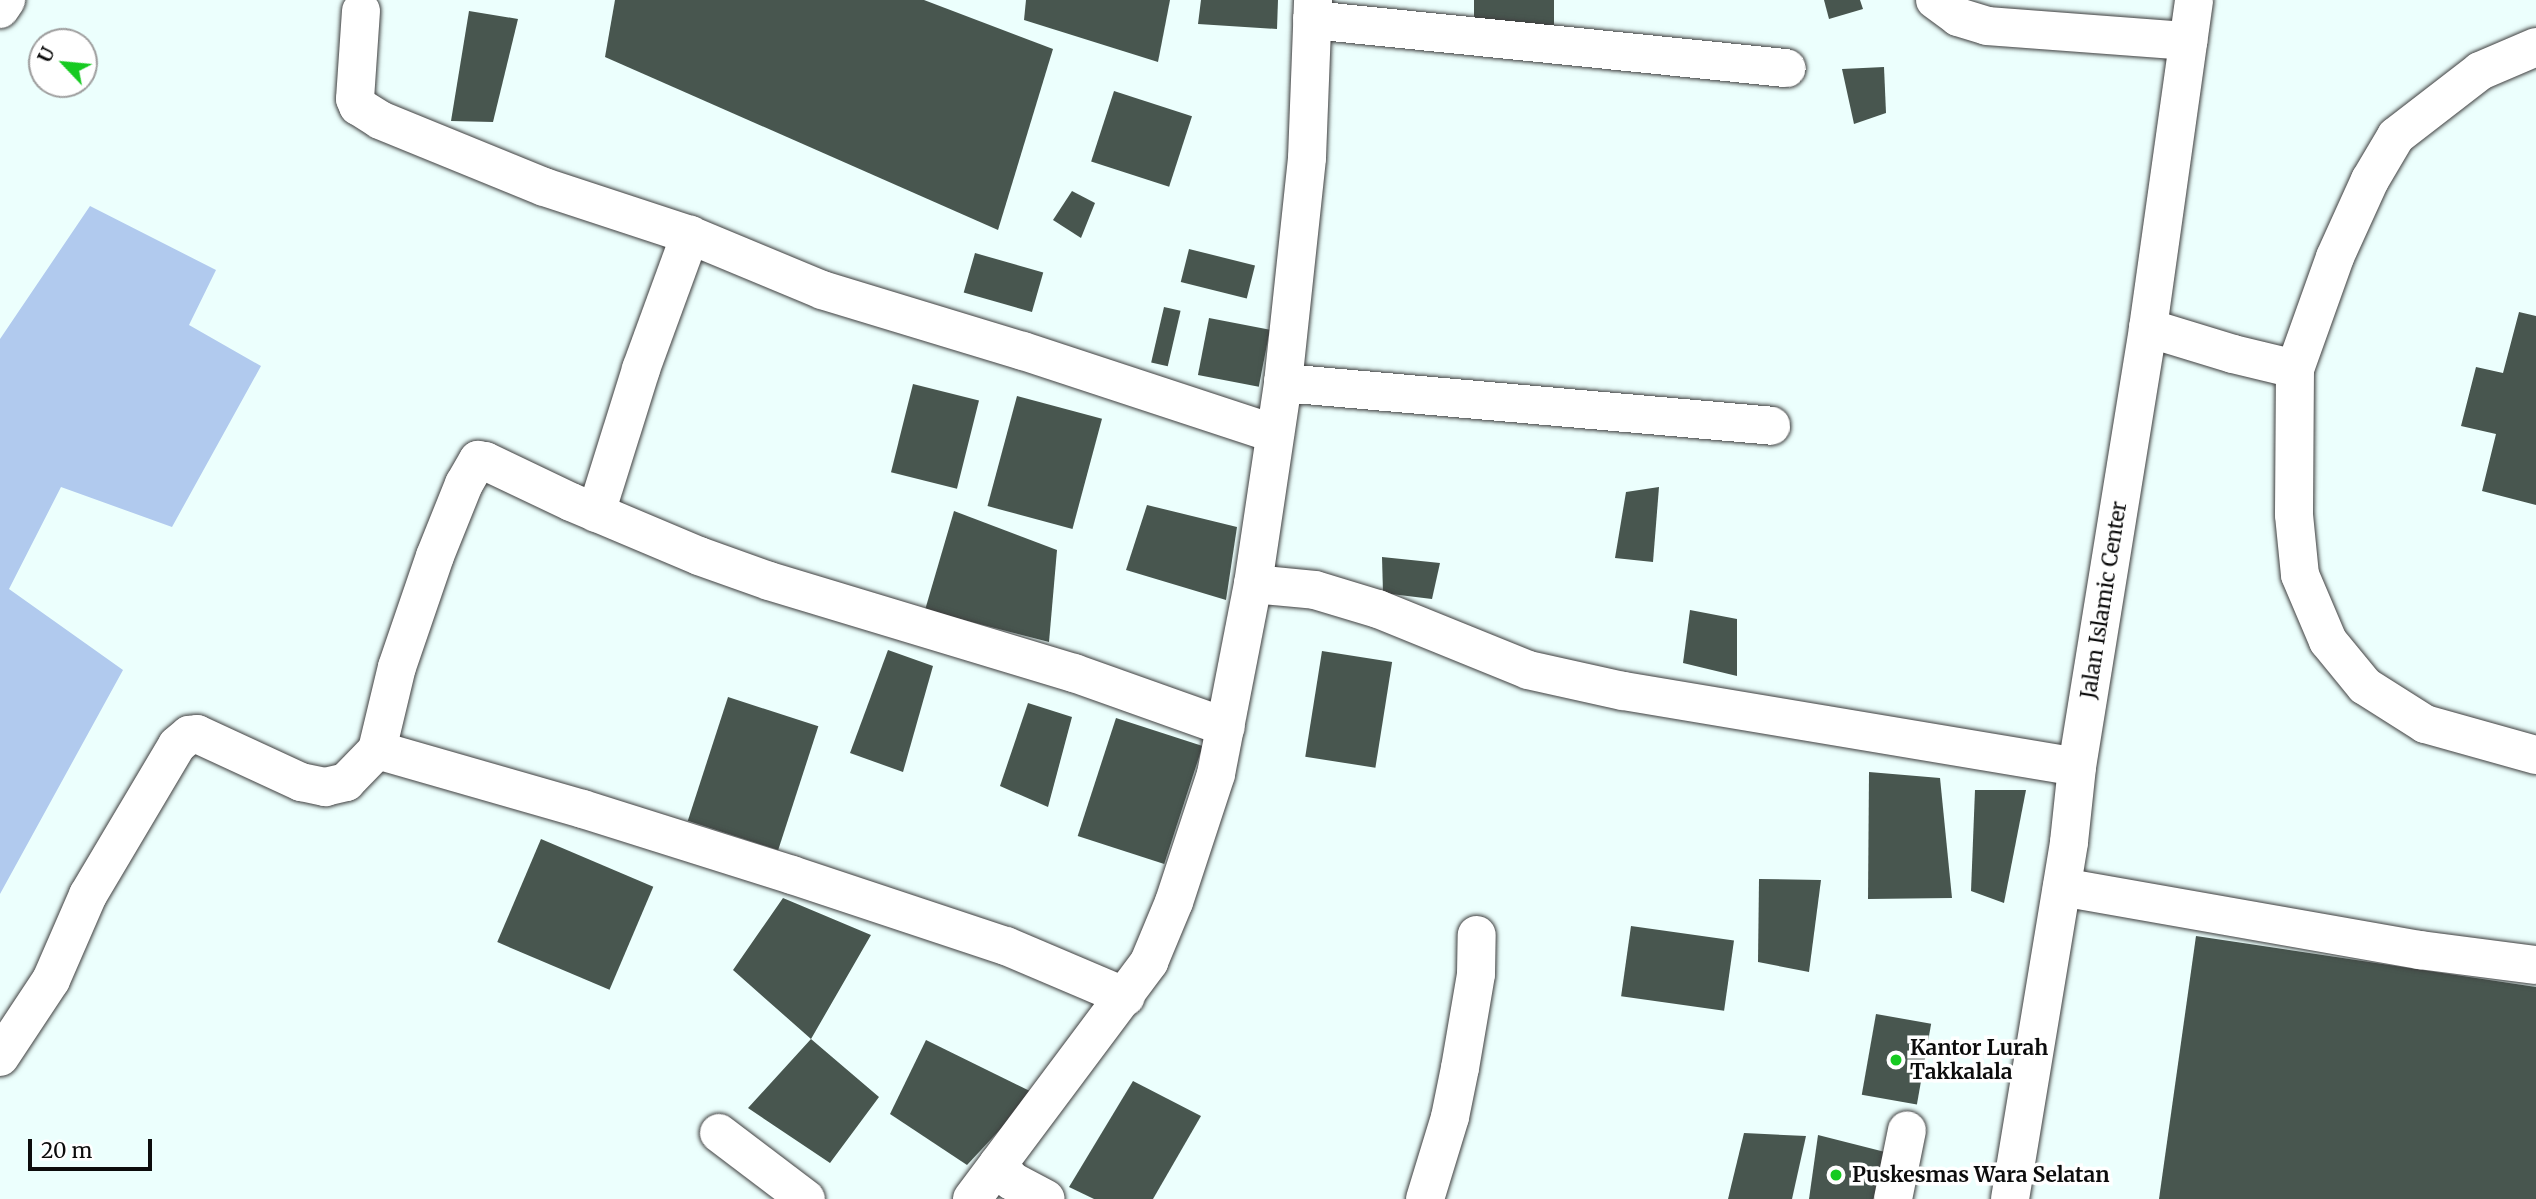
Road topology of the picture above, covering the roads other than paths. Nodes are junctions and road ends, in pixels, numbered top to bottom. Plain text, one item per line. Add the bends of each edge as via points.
1 (6, 0) edge
2 (1935, 0) edge
3 (2194, 0) edge
4 (0, 9) edge
5 (1312, 10) edge
6 (361, 11) dead end
7 (2188, 41) junction
8 (2536, 47) edge
9 (1787, 68) dead end
10 (690, 235) junction
11 (2148, 328) junction
12 (2295, 369) junction
13 (1283, 383) junction
14 (1771, 426) dead end
15 (1275, 434) junction
16 (596, 513) junction
17 (1253, 584) junction
18 (1226, 727) junction
19 (377, 750) junction
20 (2536, 755) edge
21 (2077, 766) junction
22 (2062, 887) junction
23 (1477, 935) dead end
24 (2536, 965) edge
25 (1126, 997) junction
26 (0, 1057) edge
27 (1907, 1130) dead end
28 (719, 1133) dead end
29 (998, 1164) junction
30 (806, 1199) edge
31 (972, 1199) edge
32 (1045, 1199) edge
33 (1426, 1199) edge
34 (1893, 1199) edge
35 (2010, 1199) edge

1 - 4 street
2 - 7 street via 1958,17 1987,26
3 - 7 street, Jalan Islamic Center
5 - 9 street
5 - 13 street via 1307,158
6 - 10 street via 355,99 366,113 544,187
7 - 11 street, Jalan Islamic Center
8 - 12 street via 2480,71 2396,136 2335,257
10 - 15 street via 822,290
10 - 16 street via 640,369
11 - 12 street
11 - 21 street, Jalan Islamic Center
12 - 20 street via 2294,515 2300,575 2328,641 2365,686 2425,724
13 - 14 street
13 - 15 street
15 - 17 street
16 - 18 street via 769,581 1074,673
16 - 19 street via 485,461 475,461 435,556 397,667
17 - 18 street
17 - 21 street via 1315,590 1378,608 1528,670 1609,688
18 - 25 street via 1216,774 1174,902 1149,962
19 - 25 street via 792,874 1006,946
19 - 26 street via 346,782 325,787 268,768 197,734 184,739 88,895 51,980
21 - 22 street, Jalan Islamic Center
22 - 24 street via 2420,950
22 - 35 street, Jalan Islamic Center
23 - 33 street via 1476,974 1460,1068
25 - 29 street
27 - 34 street
28 - 30 street
29 - 31 street
29 - 32 street via 1012,1181

